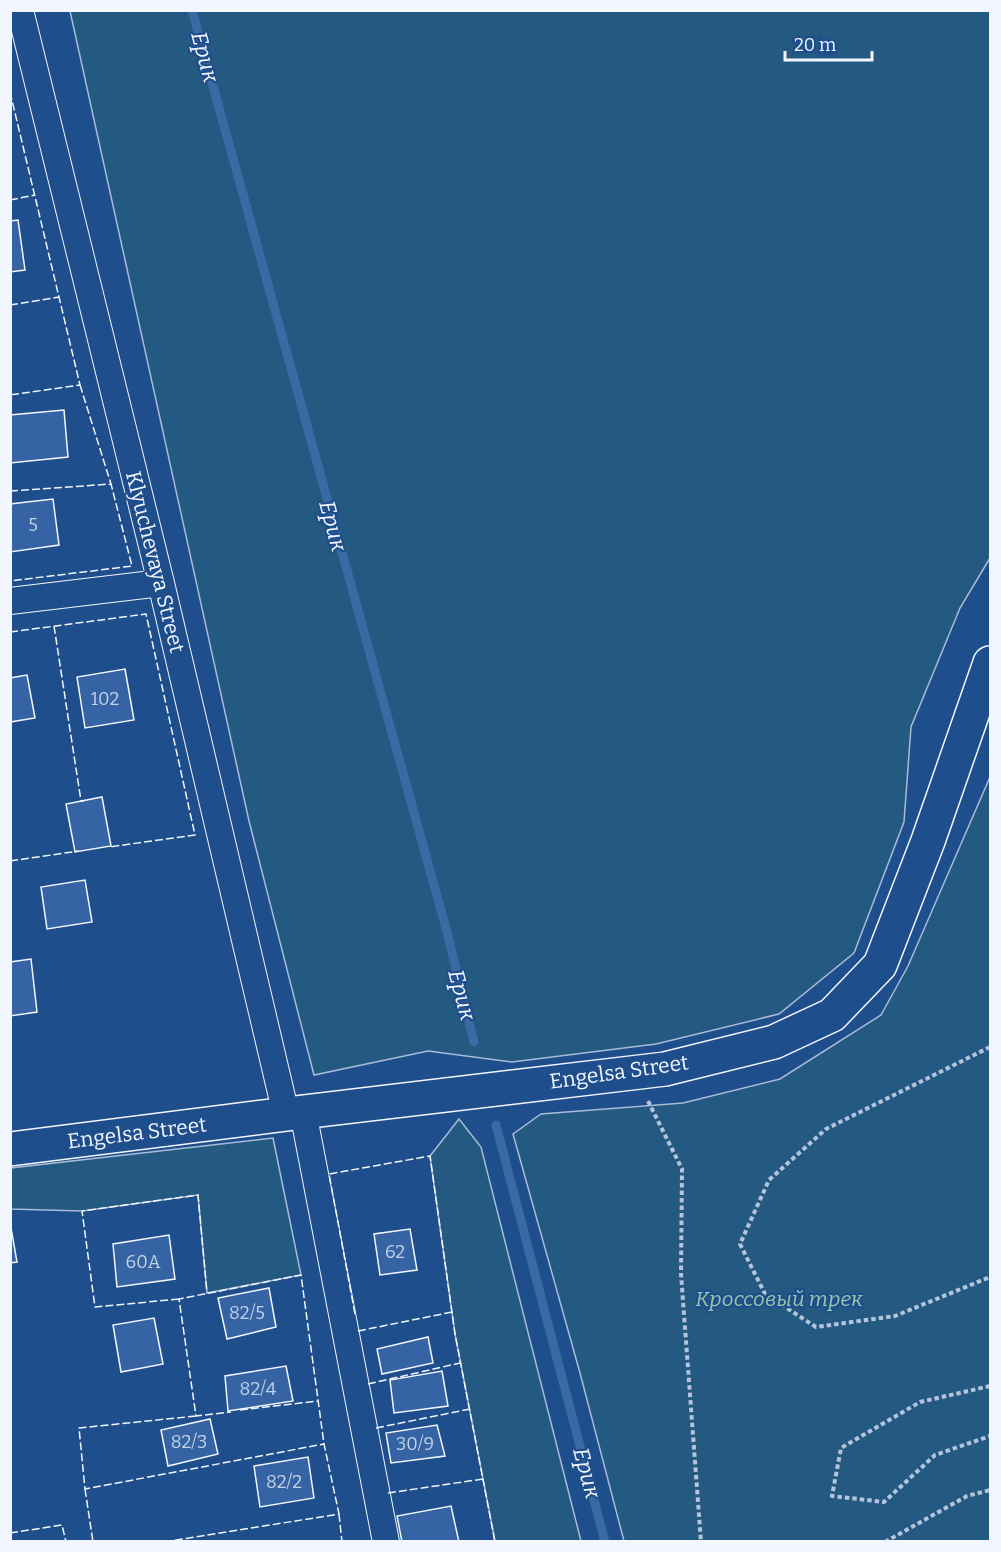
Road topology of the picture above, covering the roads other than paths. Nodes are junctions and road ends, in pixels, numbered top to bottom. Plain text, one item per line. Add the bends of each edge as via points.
1 (20, 10) edge
2 (161, 583) junction
3 (10, 601) edge
4 (990, 663) edge
5 (294, 1113) junction
6 (10, 1149) edge
7 (386, 1542) edge

1 - 2 street, Klyuchevaya Street
2 - 3 street
2 - 5 street, Klyuchevaya Street
4 - 5 street, Engelsa Street via 880,965 832,1015 774,1042 665,1069
5 - 6 street, Engelsa Street
5 - 7 street, Klyuchevaya Street

